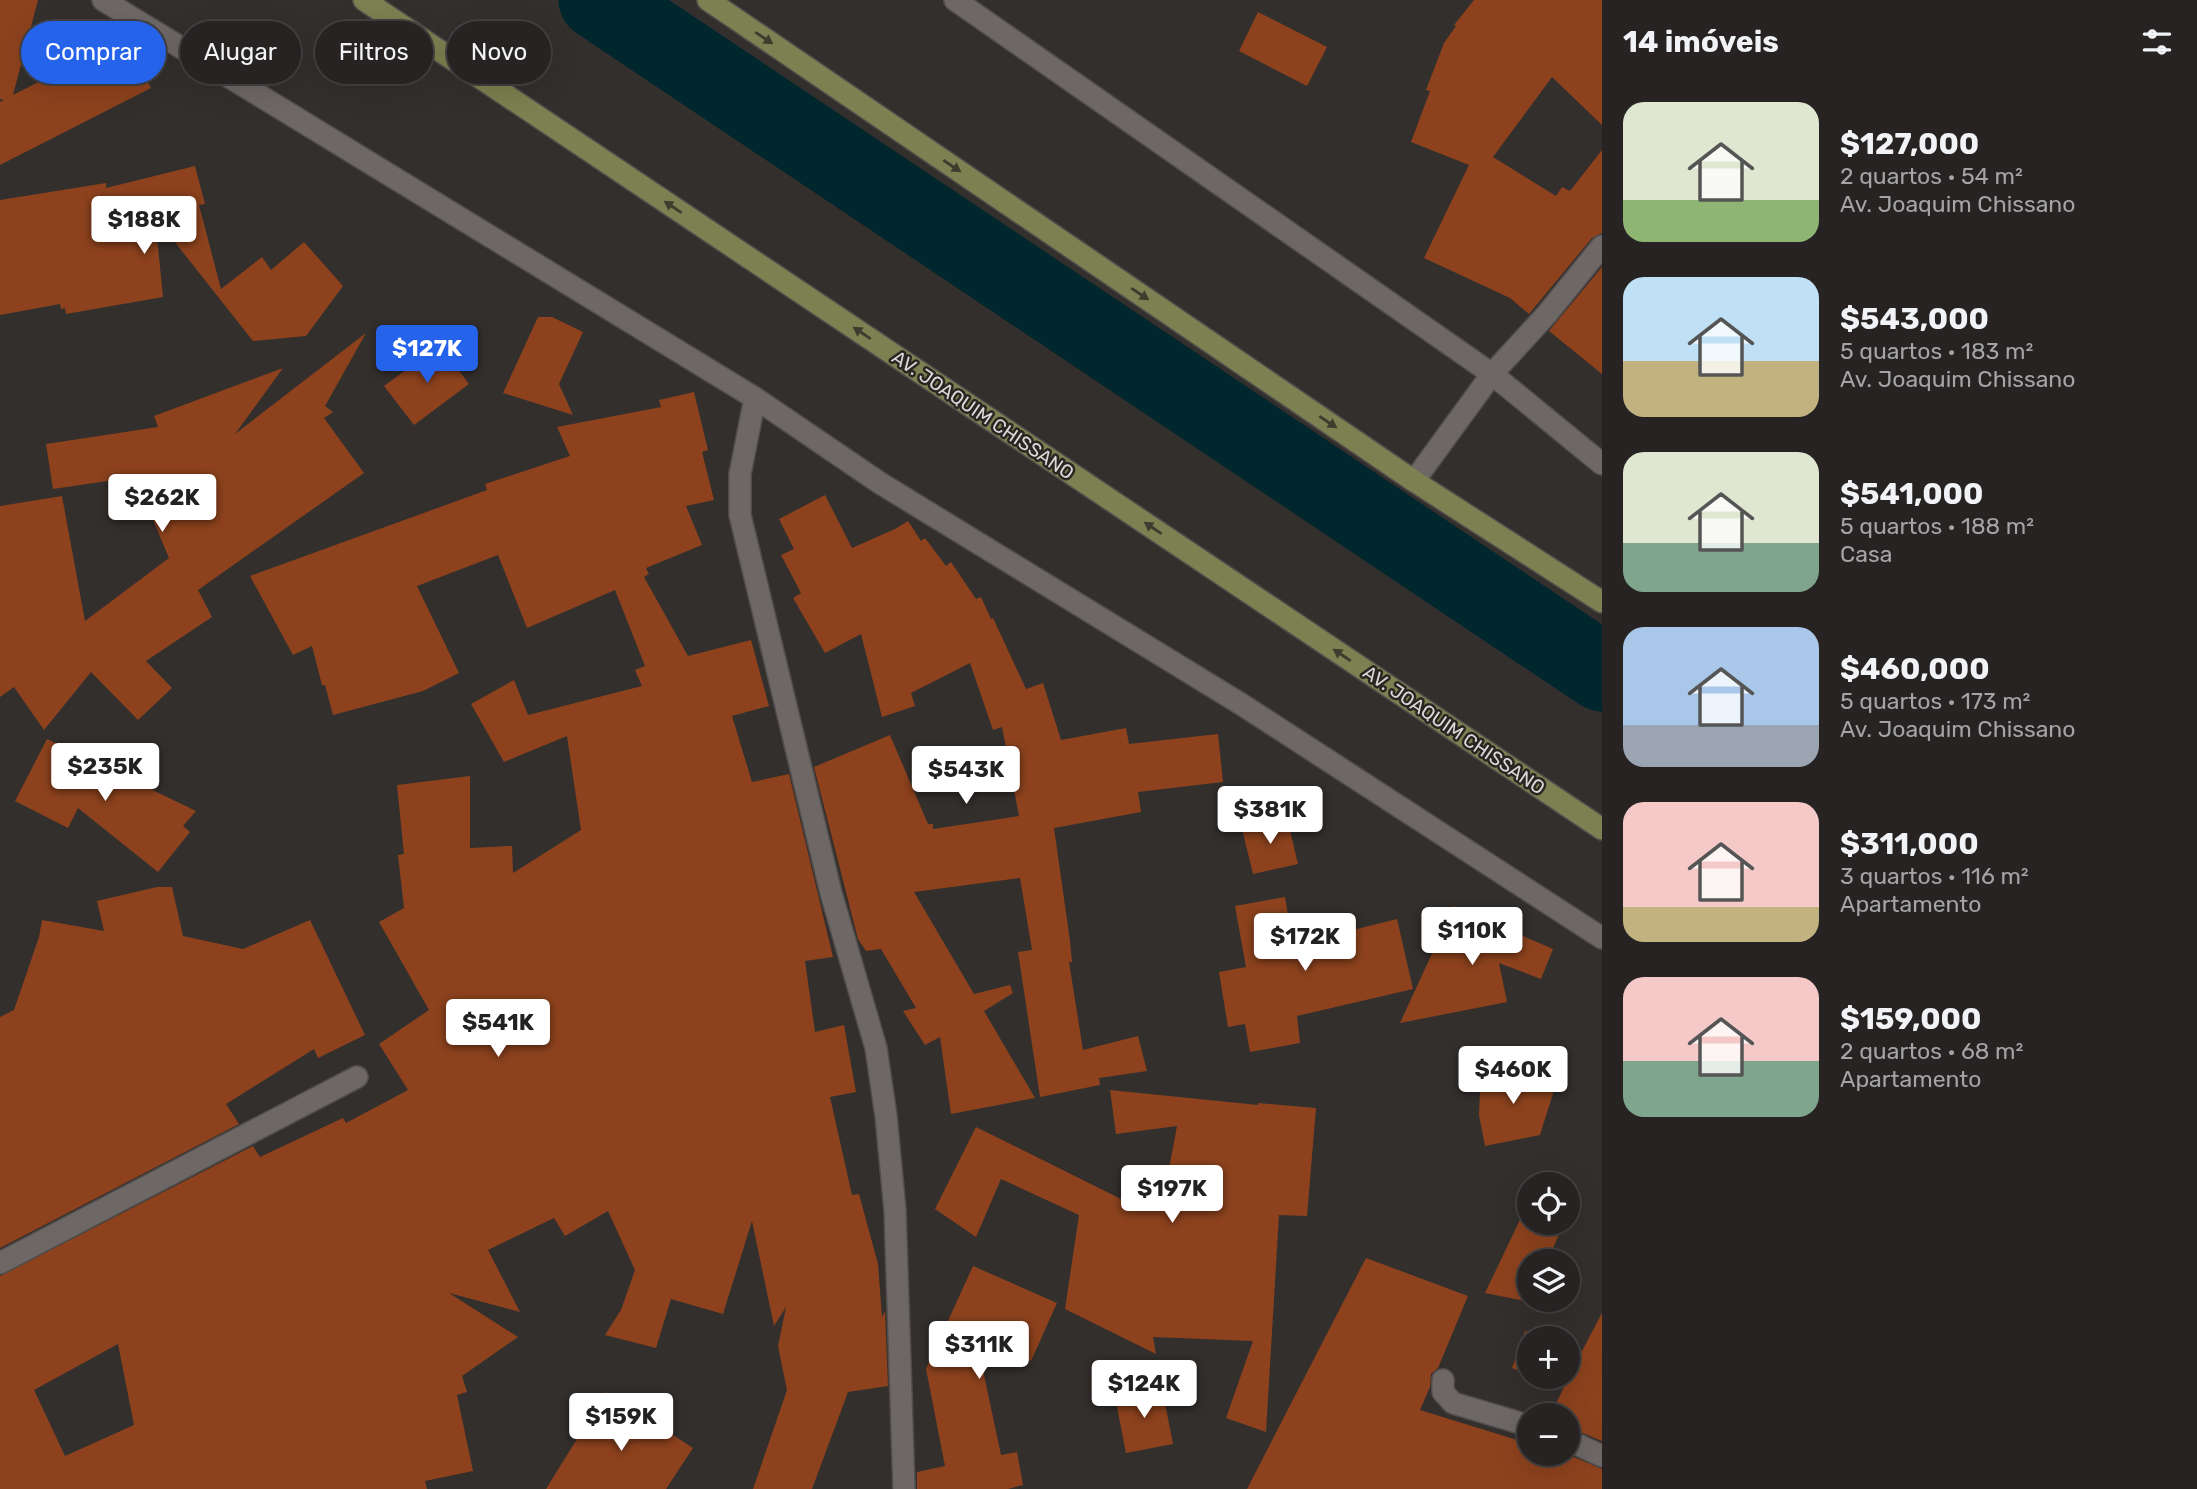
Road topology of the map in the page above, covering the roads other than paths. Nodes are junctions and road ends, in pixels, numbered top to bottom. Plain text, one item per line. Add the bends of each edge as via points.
1 (103, 0) edge
2 (364, 0) edge
3 (708, 0) edge
4 (955, 0) edge
5 (1602, 246) edge
6 (1492, 374) junction
7 (755, 398) junction
8 (1602, 464) edge
9 (1414, 481) junction
10 (1602, 602) edge
11 (1602, 829) edge
12 (1602, 938) edge
13 (357, 1077) dead end
14 (0, 1264) edge
15 (1443, 1380) dead end
16 (1517, 1422) edge
17 (1580, 1446) edge
18 (1602, 1456) edge
19 (904, 1489) edge

1 - 7 street
11 -> 2 main road, AV. JOAQUIM CHISSANO
3 -> 9 main road
4 - 6 street
5 - 6 street
6 - 8 street
6 - 9 street
7 - 12 street via 880,483 1241,704
7 - 19 street via 740,474 740,515 831,893 876,1048 886,1115 895,1210
9 - 10 main road
13 - 14 street
15 - 16 street via 1443,1392 1452,1403
17 - 18 street

